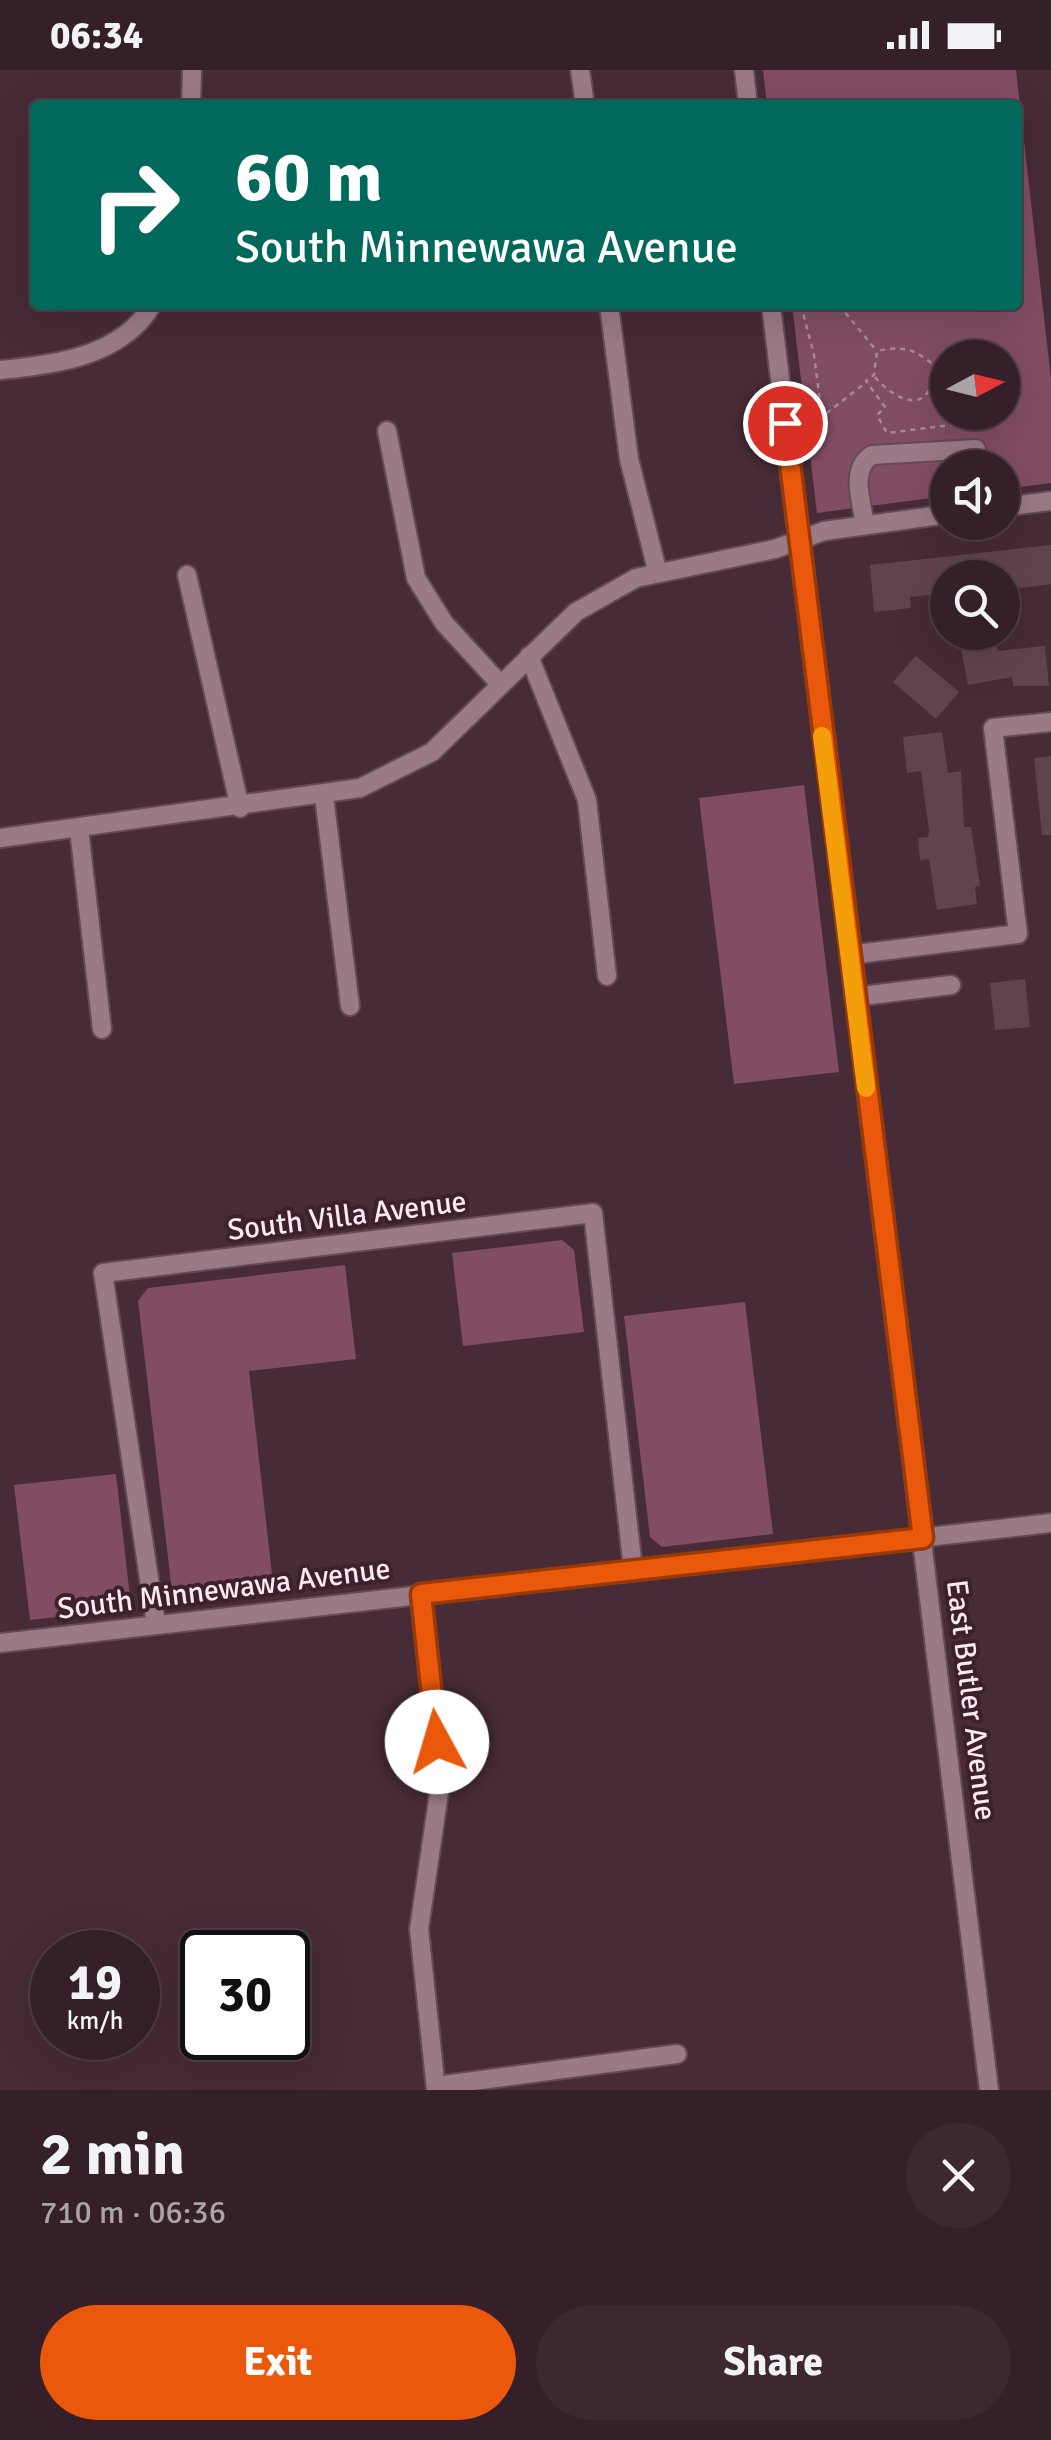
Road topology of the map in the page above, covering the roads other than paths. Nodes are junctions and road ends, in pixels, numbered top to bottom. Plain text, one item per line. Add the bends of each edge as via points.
1 (192, 70) edge
2 (580, 70) edge
3 (744, 70) edge
4 (192, 100) edge
5 (583, 100) edge
6 (747, 100) edge
7 (149, 310) edge
8 (611, 310) edge
9 (773, 310) edge
10 (0, 370) edge
11 (387, 432) dead end
12 (976, 450) edge
13 (1051, 502) edge
14 (1020, 505) edge
15 (930, 516) edge
16 (865, 525) junction
17 (799, 541) junction
18 (657, 570) junction
19 (187, 576) dead end
20 (529, 656) junction
21 (500, 684) junction
22 (1051, 722) edge
23 (324, 796) junction
24 (240, 808) junction
25 (79, 829) junction
26 (0, 838) edge
27 (848, 955) junction
28 (607, 976) dead end
29 (952, 985) dead end
30 (854, 998) junction
31 (350, 1006) dead end
32 (102, 1029) dead end
33 (1051, 1523) edge
34 (923, 1538) junction
35 (633, 1570) junction
36 (421, 1594) junction
37 (156, 1625) junction
38 (0, 1643) edge
39 (676, 2054) dead end
40 (436, 2088) edge
41 (989, 2090) edge

1 - 4 street
2 - 5 street
3 - 6 street
7 - 10 street via 139,327 100,351
8 - 18 street via 628,459
9 - 17 street, East Butler Avenue
11 - 21 street via 416,578 444,622
12 - 16 street via 864,460 858,474
13 - 14 street
15 - 16 street
16 - 17 street
17 - 18 street
17 - 27 street, East Butler Avenue
18 - 20 street via 585,606
19 - 24 street
20 - 21 street
20 - 28 street via 587,800
21 - 23 street via 432,752 379,782
22 - 27 street via 992,728 1018,934
23 - 24 street
23 - 31 street
24 - 25 street
25 - 26 street
25 - 32 street
27 - 30 street, East Butler Avenue
29 - 30 street
30 - 34 street, East Butler Avenue
33 - 34 street, South Minnewawa Avenue
34 - 35 street, South Minnewawa Avenue
34 - 41 street, East Butler Avenue
35 - 36 street, South Minnewawa Avenue
35 - 37 street, South Villa Avenue via 593,1213 103,1274
36 - 37 street, South Minnewawa Avenue
36 - 40 street via 442,1779 418,1929
37 - 38 street, South Minnewawa Avenue
39 - 40 street

